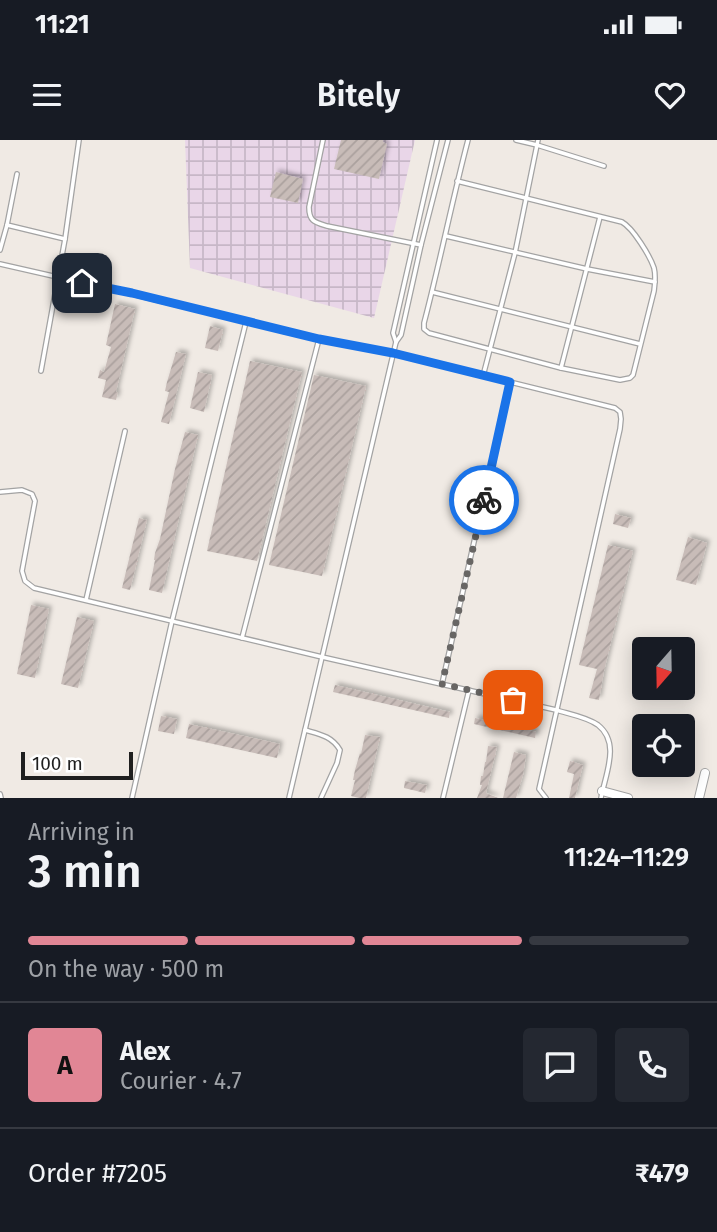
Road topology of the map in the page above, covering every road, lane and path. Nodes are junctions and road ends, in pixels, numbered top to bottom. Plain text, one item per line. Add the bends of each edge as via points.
1 (79, 140) edge
2 (323, 140) edge
3 (437, 140) edge
4 (448, 140) edge
5 (468, 140) edge
6 (516, 140) edge
7 (538, 142) edge
8 (604, 166) dead end
9 (17, 174) dead end
10 (457, 181) junction
11 (527, 197) junction
12 (600, 217) junction
13 (7, 225) junction
14 (446, 236) junction
15 (65, 239) junction
16 (413, 243) junction
17 (421, 245) junction
18 (0, 250) edge
19 (515, 253) junction
20 (0, 264) edge
21 (587, 269) junction
22 (57, 278) junction
23 (656, 282) junction
24 (432, 292) junction
25 (500, 309) junction
26 (246, 322) junction
27 (572, 326) junction
28 (319, 339) junction
29 (396, 342) junction
30 (640, 344) junction
31 (490, 350) junction
32 (393, 353) junction
33 (561, 368) junction
34 (41, 370) dead end
35 (483, 376) junction
36 (510, 382) junction
37 (125, 431) dead end
38 (0, 492) edge
39 (86, 600) junction
40 (172, 621) junction
41 (242, 638) junction
42 (322, 657) junction
43 (442, 684) junction
44 (469, 690) junction
45 (556, 710) junction
46 (305, 730) junction
47 (705, 773) dead end
48 (601, 794) edge
49 (132, 798) edge
50 (289, 798) edge
51 (321, 798) edge
52 (443, 798) edge
53 (545, 798) edge
54 (628, 798) edge
55 (699, 798) edge

1 - 15 lane
2 - 16 lane via 309,206 313,220
3 - 16 lane
4 - 17 lane
5 - 10 lane
6 - 7 lane
7 - 8 lane
7 - 11 lane
9 - 13 lane
10 - 11 lane
10 - 14 lane
11 - 12 lane
11 - 19 lane
12 - 21 lane
12 - 23 lane via 631,228 651,261
13 - 15 lane
13 - 18 lane
14 - 19 lane
14 - 24 lane
15 - 22 lane
16 - 17 lane
16 - 29 lane via 393,333
17 - 29 lane
19 - 21 lane
19 - 25 lane
20 - 22 lane
21 - 23 lane
21 - 27 lane
22 - 26 lane
22 - 34 lane
23 - 30 lane
24 - 25 lane
24 - 31 lane via 426,332
25 - 27 lane
25 - 31 lane
26 - 28 lane
26 - 40 lane
27 - 30 lane
27 - 33 lane
28 - 32 lane
28 - 41 lane
29 - 32 lane
30 - 33 lane via 633,375 625,380
31 - 33 lane
31 - 35 lane
32 - 35 lane
32 - 42 lane
35 - 36 lane
36 - 43 lane
36 - 45 lane via 615,408 621,419
37 - 39 lane
38 - 39 lane via 22,490 35,501 22,571 25,581 34,588
39 - 40 lane
40 - 41 lane
40 - 49 lane
41 - 42 lane
42 - 43 lane
42 - 46 lane
43 - 44 lane
44 - 45 lane
44 - 52 lane
45 - 48 lane via 597,725 605,733 610,755
45 - 53 lane via 539,789
46 - 50 lane
46 - 51 lane via 326,736 340,750
47 - 55 street
48 - 54 street

